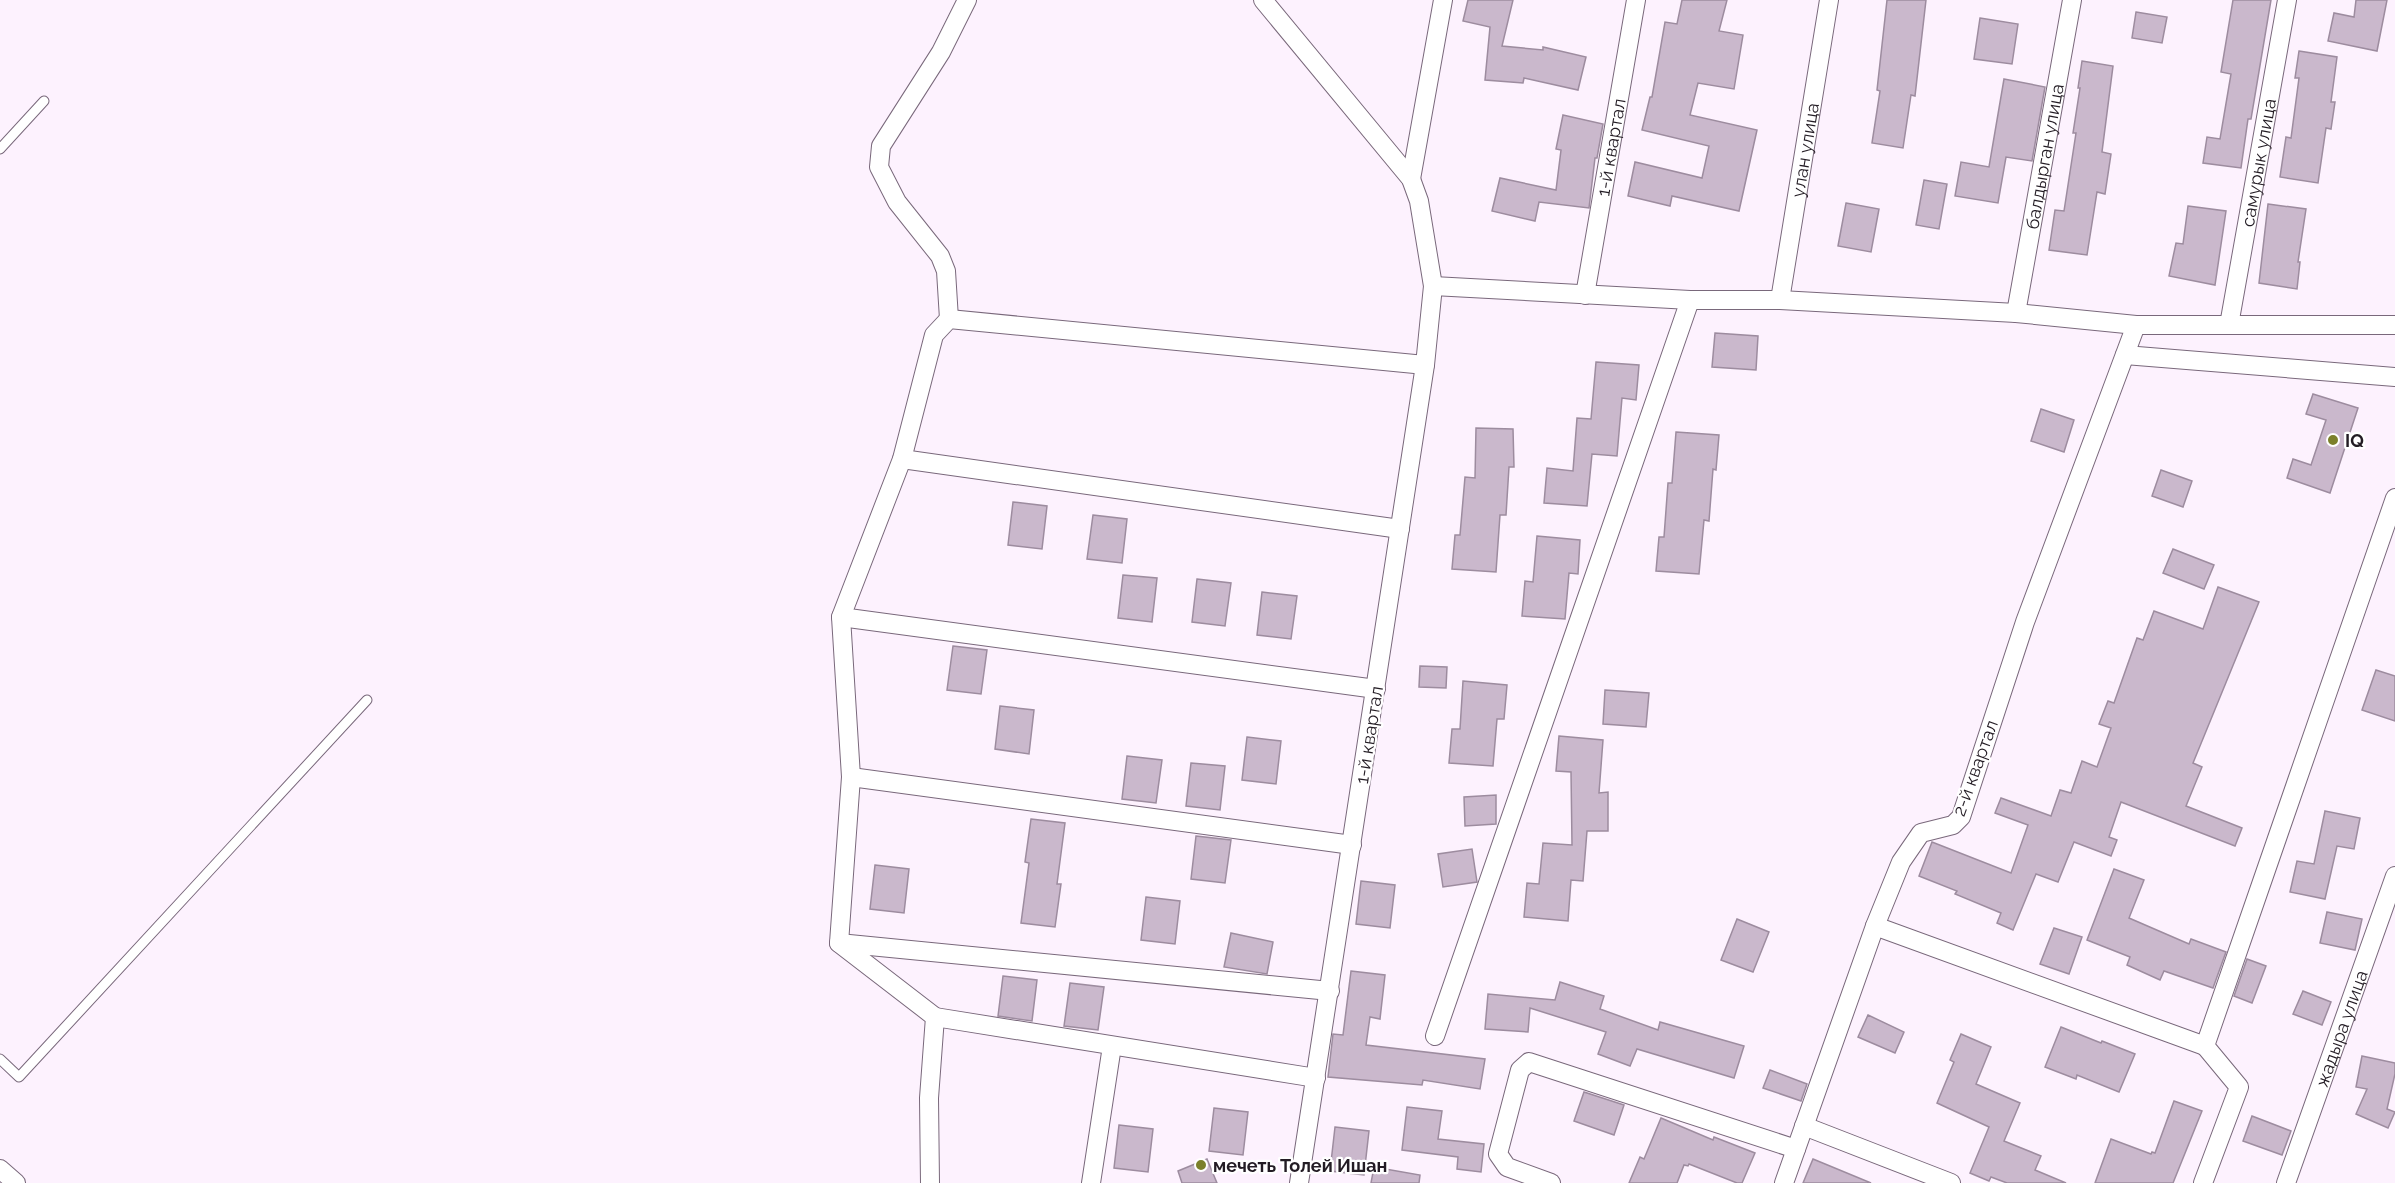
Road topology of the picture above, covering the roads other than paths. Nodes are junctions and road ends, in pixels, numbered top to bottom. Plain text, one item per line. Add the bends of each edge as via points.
1 (967, 0) edge
2 (1263, 0) edge
3 (1443, 0) edge
4 (1636, 0) edge
5 (1829, 0) edge
6 (2072, 0) edge
7 (2287, 0) edge
8 (44, 101) dead end
9 (0, 149) edge
10 (1411, 179) junction
11 (1433, 286) junction
12 (1585, 294) junction
13 (1690, 300) junction
14 (1780, 300) junction
15 (2016, 313) junction
16 (949, 319) junction
17 (2229, 325) junction
18 (2395, 325) edge
19 (2136, 326) junction
20 (2125, 355) junction
21 (1425, 365) junction
22 (2395, 377) edge
23 (902, 459) junction
24 (2395, 498) edge
25 (1400, 529) junction
26 (841, 617) junction
27 (1376, 689) junction
28 (367, 700) dead end
29 (851, 777) junction
30 (1352, 845) junction
31 (2395, 876) edge
32 (1875, 926) junction
33 (840, 943) junction
34 (1330, 991) junction
35 (935, 1017) junction
36 (1435, 1036) dead end
37 (1112, 1046) junction
38 (2205, 1046) junction
39 (0, 1059) edge
40 (1316, 1078) junction
41 (1804, 1126) junction
42 (1796, 1149) junction
43 (0, 1169) edge
44 (16, 1183) edge
45 (930, 1183) edge
46 (1091, 1183) edge
47 (1299, 1183) edge
48 (1551, 1183) edge
49 (1784, 1183) edge
50 (1951, 1183) edge
51 (2203, 1183) edge
52 (2286, 1183) edge

1 - 16 street via 941,52 881,146 879,167 897,202 940,256 946,271
2 - 10 street
3 - 10 street
4 - 12 street, 1-й квартал
5 - 14 street, улан улица
6 - 15 street, балдырган улица
7 - 17 street, самурык улица
8 - 9 lane
10 - 11 street, 1-й квартал via 1419,201
11 - 12 street
11 - 21 street, 1-й квартал
12 - 13 street
13 - 14 street
13 - 36 street
14 - 15 street
15 - 19 street
16 - 21 street
16 - 23 street via 934,335
17 - 18 street
17 - 19 street
19 - 20 street, 2-й квартал
20 - 22 street
20 - 32 street, 2-й квартал via 2025,622 1961,817 1953,825 1921,833 1913,841 1900,862
21 - 25 street, 1-й квартал
23 - 25 street
23 - 26 street
24 - 38 street
25 - 27 street, 1-й квартал
26 - 27 street
26 - 29 street
27 - 30 street, 1-й квартал
28 - 39 lane via 19,1077
29 - 30 street
29 - 33 street
30 - 34 street, 1-й квартал
31 - 52 street, жадыра улица
32 - 38 street
32 - 41 street, 2-й квартал
33 - 34 street
33 - 35 street
34 - 40 street, 1-й квартал
35 - 37 street
35 - 45 street via 929,1098
37 - 40 street
37 - 46 street
38 - 51 street via 2239,1087
40 - 47 street, 1-й квартал
41 - 42 street, 2-й квартал
41 - 50 street
42 - 48 street via 1529,1062 1520,1070 1498,1154 1507,1167
42 - 49 street, 2-й квартал
43 - 44 street

